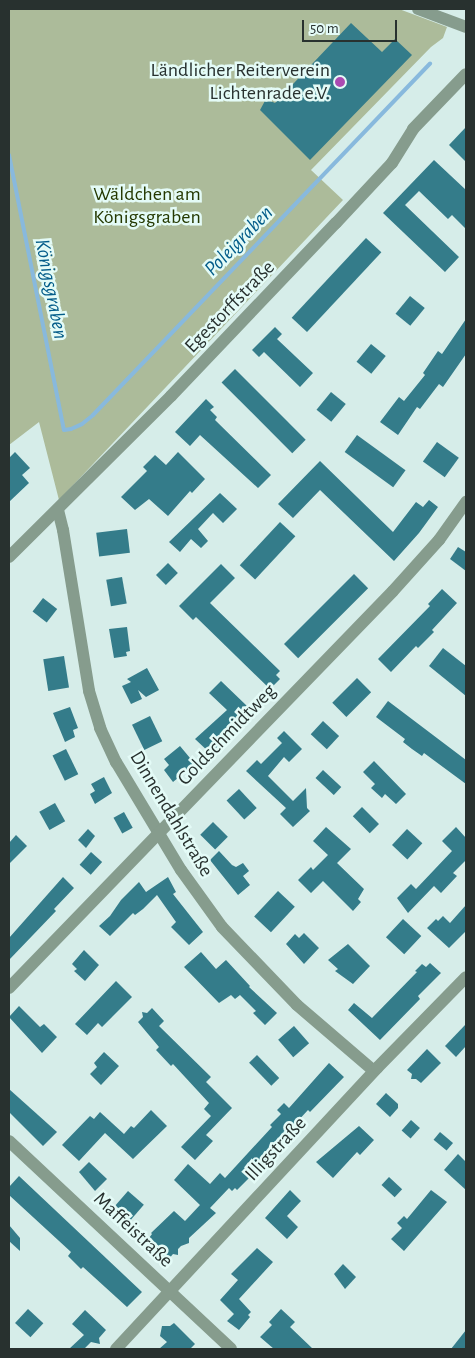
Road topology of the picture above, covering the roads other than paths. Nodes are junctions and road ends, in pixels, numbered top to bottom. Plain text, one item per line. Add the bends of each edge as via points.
1 (418, 9) edge
2 (466, 27) edge
3 (466, 74) edge
4 (466, 502) edge
5 (58, 510) junction
6 (9, 557) edge
7 (159, 831) junction
8 (466, 977) edge
9 (9, 988) edge
10 (374, 1071) junction
11 (11, 1148) edge
12 (170, 1291) junction
13 (116, 1349) edge
14 (231, 1349) edge

1 - 2 street
3 - 5 street, Egestorffstraße via 413,129 392,163 336,223
4 - 7 street, Goldschmidtweg via 439,540 394,591
5 - 6 street, Egestorffstraße
5 - 7 street, Dinnendahlstraße via 92,705 116,762
7 - 9 street, Goldschmidtweg
7 - 10 street, Dinnendahlstraße via 201,900 248,956 311,1018
8 - 10 street, Illigstraße
10 - 12 street, Illigstraße
11 - 12 street, Maffeistraße
12 - 13 street, Illigstraße
12 - 14 street, Maffeistraße

